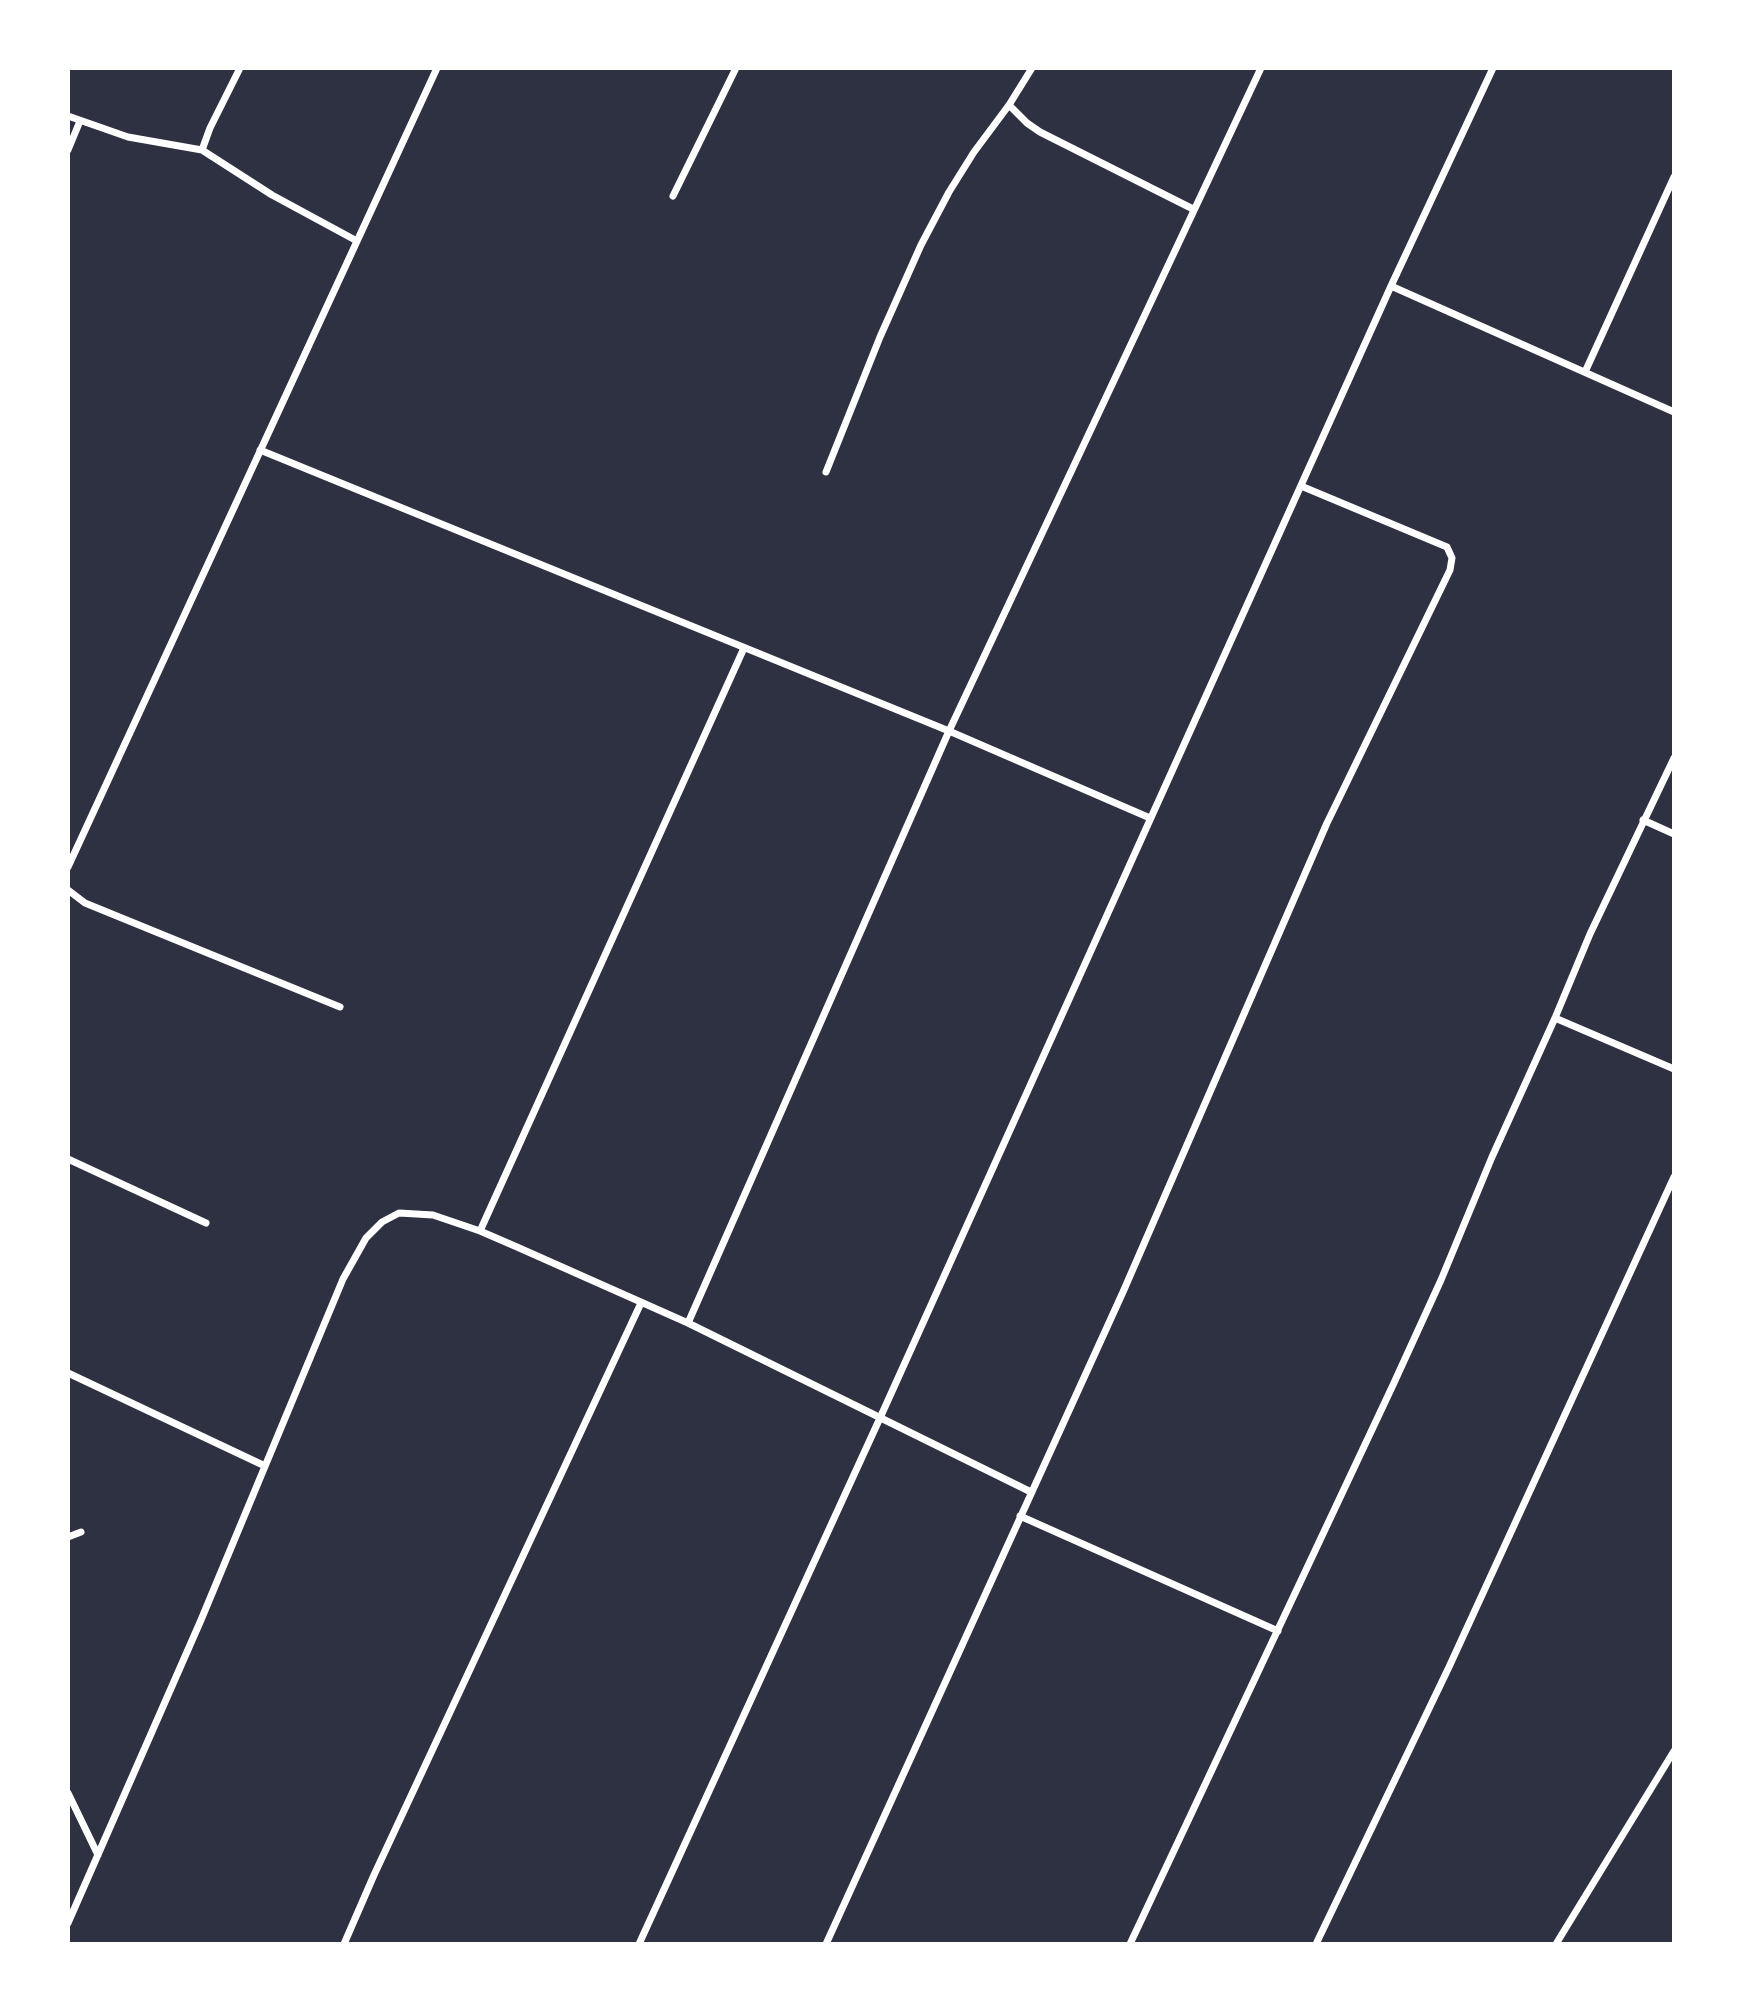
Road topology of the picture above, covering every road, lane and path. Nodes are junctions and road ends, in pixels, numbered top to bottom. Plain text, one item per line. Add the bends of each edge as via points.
1 (240, 68) edge
2 (437, 68) edge
3 (736, 68) edge
4 (1032, 68) edge
5 (1261, 68) edge
6 (1493, 68) edge
7 (1009, 105) junction
8 (68, 116) edge
9 (80, 121) junction
10 (68, 150) edge
11 (202, 150) junction
12 (1674, 177) edge
13 (673, 197) dead end
14 (1193, 209) junction
15 (358, 241) junction
16 (1391, 286) junction
17 (1584, 372) junction
18 (1674, 412) edge
19 (260, 450) junction
20 (825, 472) dead end
21 (1301, 486) junction
22 (744, 648) junction
23 (949, 731) junction
24 (1674, 758) edge
25 (1150, 818) junction
26 (1643, 820) junction
27 (1674, 834) edge
28 (68, 866) edge
29 (68, 890) edge
30 (340, 1007) dead end
31 (1555, 1018) junction
32 (1674, 1069) edge
33 (68, 1159) edge
34 (1674, 1177) edge
35 (206, 1223) dead end
36 (480, 1231) junction
37 (641, 1303) junction
38 (688, 1323) junction
39 (68, 1373) edge
40 (880, 1418) junction
41 (265, 1466) junction
42 (1031, 1492) junction
43 (1020, 1516) junction
44 (81, 1532) dead end
45 (68, 1537) edge
46 (1278, 1631) junction
47 (1674, 1751) edge
48 (68, 1793) edge
49 (98, 1855) junction
50 (68, 1923) edge
51 (344, 1944) edge
52 (639, 1944) edge
53 (826, 1944) edge
54 (1130, 1944) edge
55 (1316, 1944) edge
56 (1556, 1944) edge

1 - 11 street
2 - 15 street
3 - 13 street
4 - 7 street
5 - 14 street
6 - 16 street
7 - 14 street via 1040,132
7 - 20 street via 949,192 921,246
8 - 9 street
9 - 10 street
9 - 11 street via 128,137
11 - 15 street via 272,195
12 - 17 street
14 - 23 street
15 - 19 street
16 - 17 street
16 - 21 street
17 - 18 street
19 - 22 street
19 - 28 street
21 - 25 street
21 - 42 street via 1447,547 1452,558 1450,570 1327,822
22 - 23 street
22 - 36 street
23 - 25 street
23 - 38 street
24 - 26 street
25 - 40 street
26 - 27 street
26 - 31 street
29 - 30 street via 85,903
31 - 32 street
31 - 46 street via 1441,1280
33 - 35 street
34 - 55 street
36 - 37 street
36 - 41 street via 433,1215 399,1213 366,1238 343,1279
37 - 38 street
37 - 51 street
38 - 40 street
39 - 41 street
40 - 42 street
40 - 52 street
41 - 49 street
42 - 43 street
43 - 46 street
43 - 53 street
44 - 45 street
46 - 54 street
47 - 56 street
48 - 49 street
49 - 50 street

